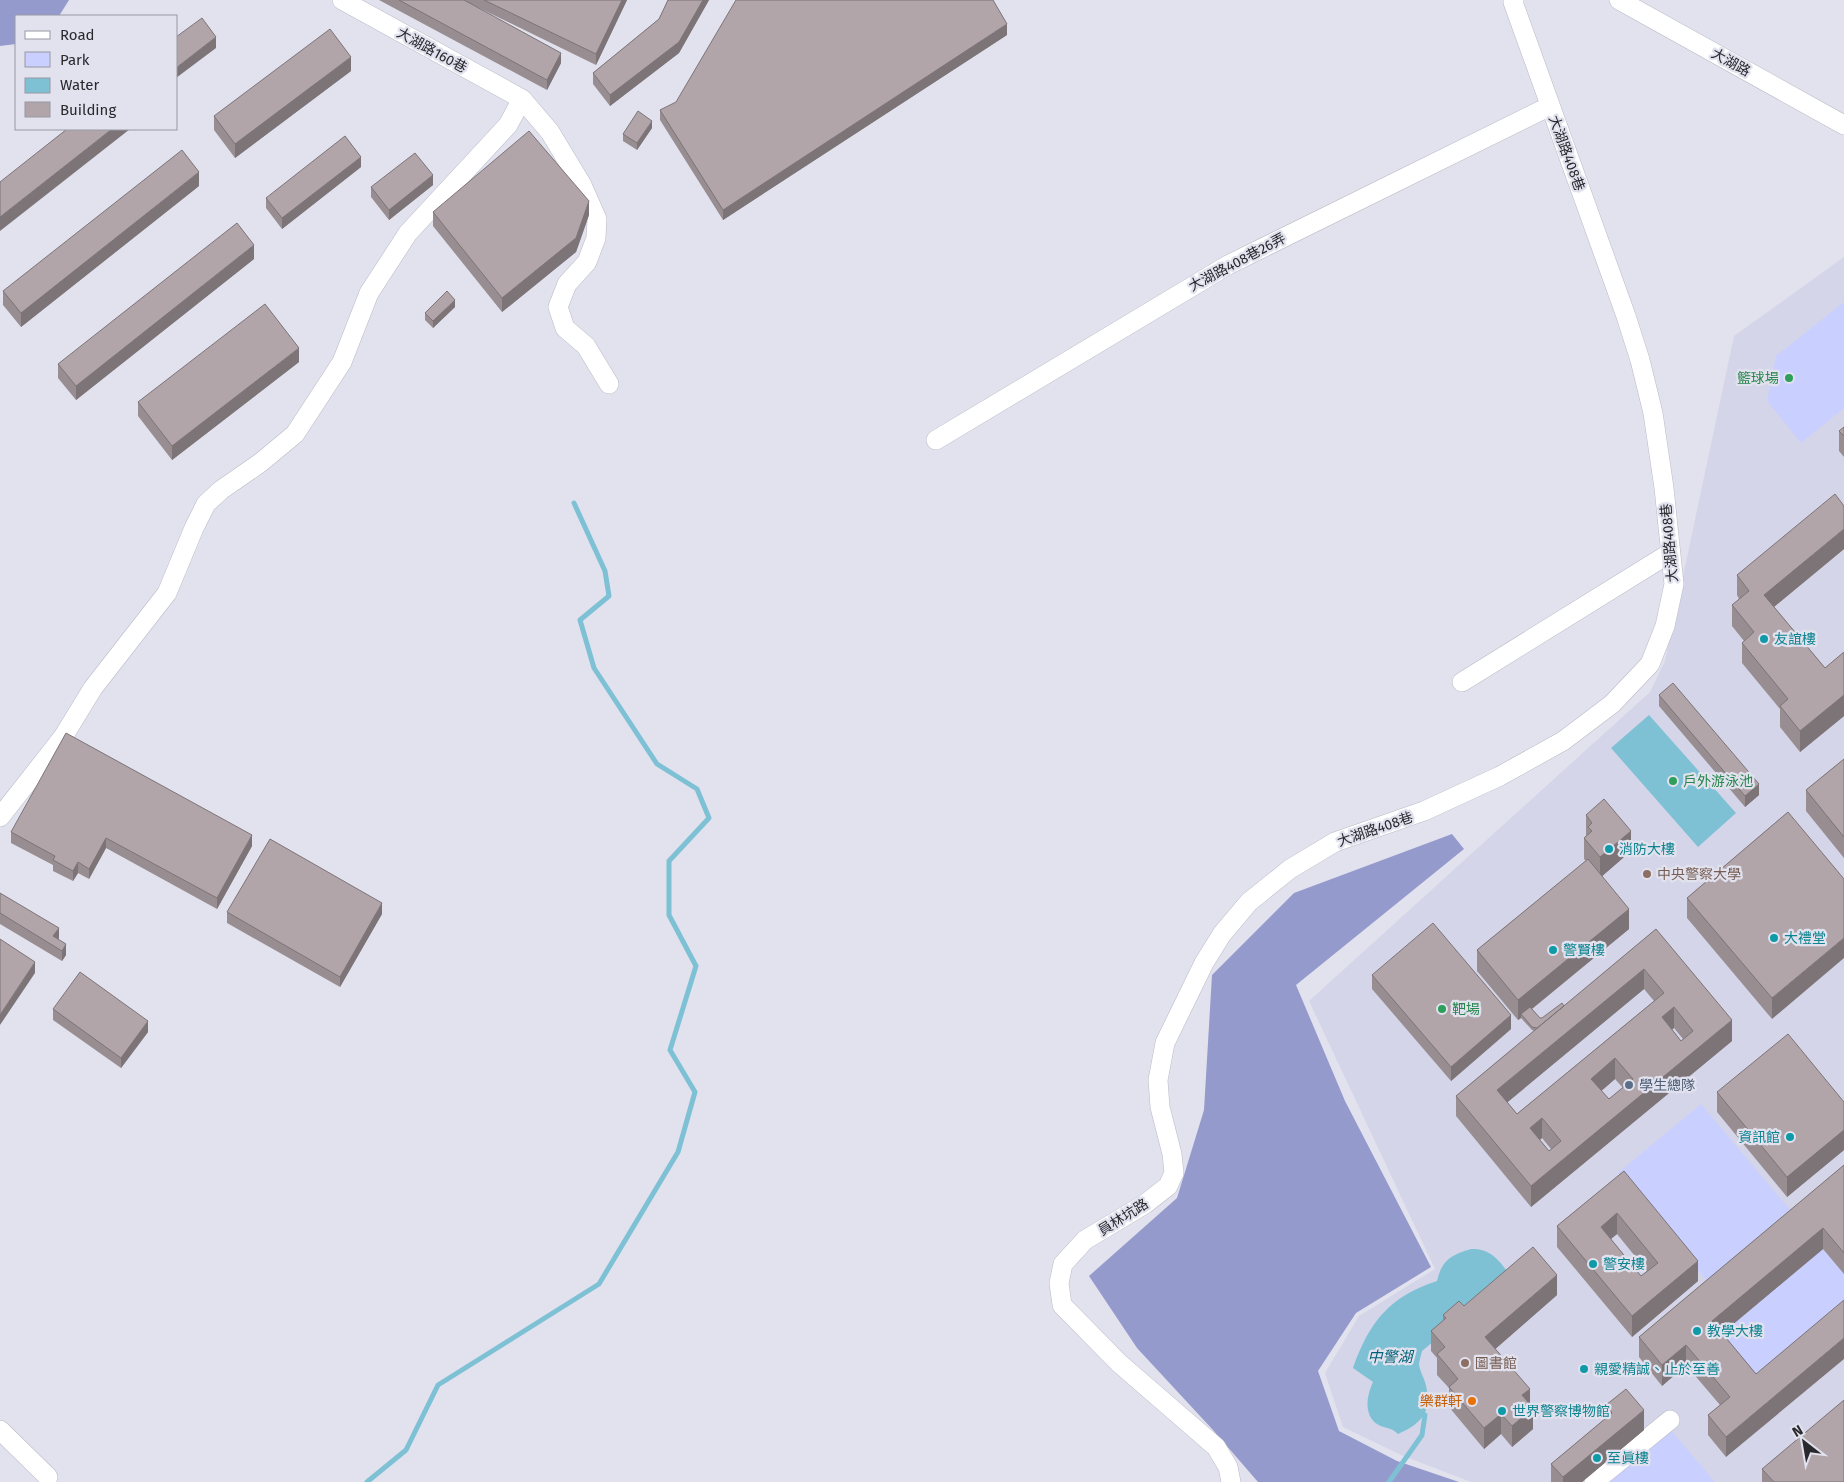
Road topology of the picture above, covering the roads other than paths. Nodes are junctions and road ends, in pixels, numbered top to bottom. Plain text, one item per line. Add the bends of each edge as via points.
1 (342, 0) edge
2 (1514, 0) edge
3 (1619, 0) edge
4 (522, 99) junction
5 (1550, 106) junction
6 (1844, 125) edge
7 (609, 384) dead end
8 (936, 440) dead end
9 (1670, 553) junction
10 (1462, 682) dead end
11 (0, 817) edge
12 (1249, 902) joint
13 (1670, 1420) dead end
14 (0, 1430) edge
15 (48, 1477) dead end
16 (1231, 1482) edge
17 (1594, 1482) edge

1 - 4 street, 大湖路160巷
2 - 5 street, 大湖路408巷
3 - 6 street, 大湖路
4 - 7 street via 550,132 582,185 597,218 596,238 587,262 567,284 558,307 565,328 586,346
4 - 11 street via 508,126 408,233 369,293 342,362 294,434 206,504 167,593 94,688 63,737
5 - 8 street, 大湖路408巷26弄 via 1228,265
5 - 9 street, 大湖路408巷 via 1640,360 1653,413
9 - 10 street
9 - 12 street, 大湖路408巷 via 1674,584 1650,664 1612,704 1563,741 1500,776 1424,811 1334,842 1290,869
12 - 16 street, 員林坑路 via 1222,934 1204,963 1165,1043 1158,1080 1160,1107 1174,1173 1168,1186 1086,1240 1063,1264 1059,1283 1062,1305 1119,1362 1216,1447 1228,1467
13 - 17 street
14 - 15 street

